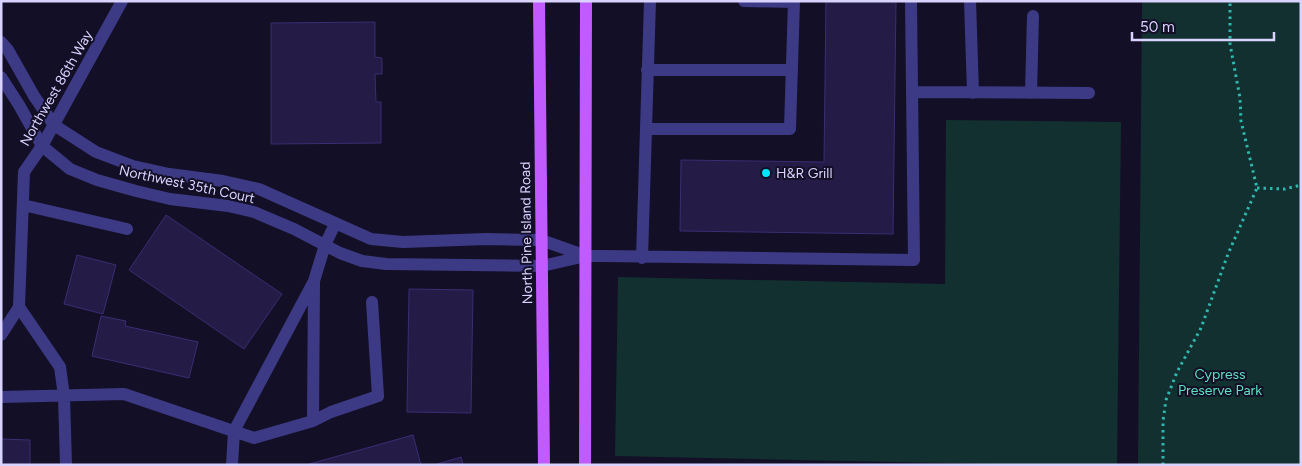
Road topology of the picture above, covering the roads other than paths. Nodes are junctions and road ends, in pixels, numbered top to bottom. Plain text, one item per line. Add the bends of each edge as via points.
1 (122, 1) edge
2 (539, 1) edge
3 (586, 1) edge
4 (650, 1) edge
5 (744, 1) edge
6 (911, 1) edge
7 (970, 1) edge
8 (794, 2) edge
9 (1033, 16) dead end
10 (1, 42) edge
11 (648, 70) junction
12 (792, 70) junction
13 (1, 78) edge
14 (912, 92) junction
15 (973, 92) junction
16 (1030, 93) junction
17 (1089, 93) dead end
18 (54, 125) junction
19 (646, 129) junction
20 (42, 146) junction
21 (23, 205) junction
22 (335, 224) junction
23 (127, 229) dead end
24 (542, 240) junction
25 (325, 245) junction
26 (586, 256) junction
27 (642, 258) junction
28 (542, 266) junction
29 (314, 281) junction
30 (372, 302) dead end
31 (19, 307) junction
32 (1, 335) edge
33 (64, 396) junction
34 (1, 397) edge
35 (313, 421) junction
36 (234, 431) junction
37 (66, 465) edge
38 (232, 465) edge
39 (544, 465) edge
40 (584, 465) edge

1 - 18 street, Northwest 86th Way
2 - 24 main road, North Pine Island Road
3 - 26 main road
4 - 11 street
5 - 8 street
6 - 14 street
7 - 15 street
8 - 12 street
9 - 16 street
10 - 18 street, Northwest 35th Court
11 - 12 street
11 - 19 street
12 - 19 street via 790,129
13 - 20 street, Northwest 35th Court
14 - 15 street
14 - 27 street via 914,260
15 - 16 street
16 - 17 street
18 - 20 street, Northwest 86th Way
18 - 22 street, Northwest 35th Court via 96,152 133,166 259,189
19 - 27 street
20 - 21 street, Northwest 86th Way via 24,172
20 - 25 street, Northwest 35th Court via 70,169 97,180 170,199 254,212
21 - 23 street
21 - 31 street, Northwest 86th Way
22 - 24 street, Northwest 35th Court via 371,239 402,242
22 - 25 street
24 - 26 street, Northwest 35th Court
24 - 28 main road, North Pine Island Road
25 - 28 street, Northwest 35th Court via 362,261 386,264
25 - 29 street
26 - 27 street
26 - 28 street, Northwest 35th Court
26 - 40 main road
28 - 39 main road, North Pine Island Road
29 - 35 street
29 - 36 street
30 - 35 street via 378,396
31 - 32 street
31 - 33 street via 60,368
33 - 34 street
33 - 36 street via 124,394
33 - 37 street
35 - 36 street via 254,438
36 - 38 street

